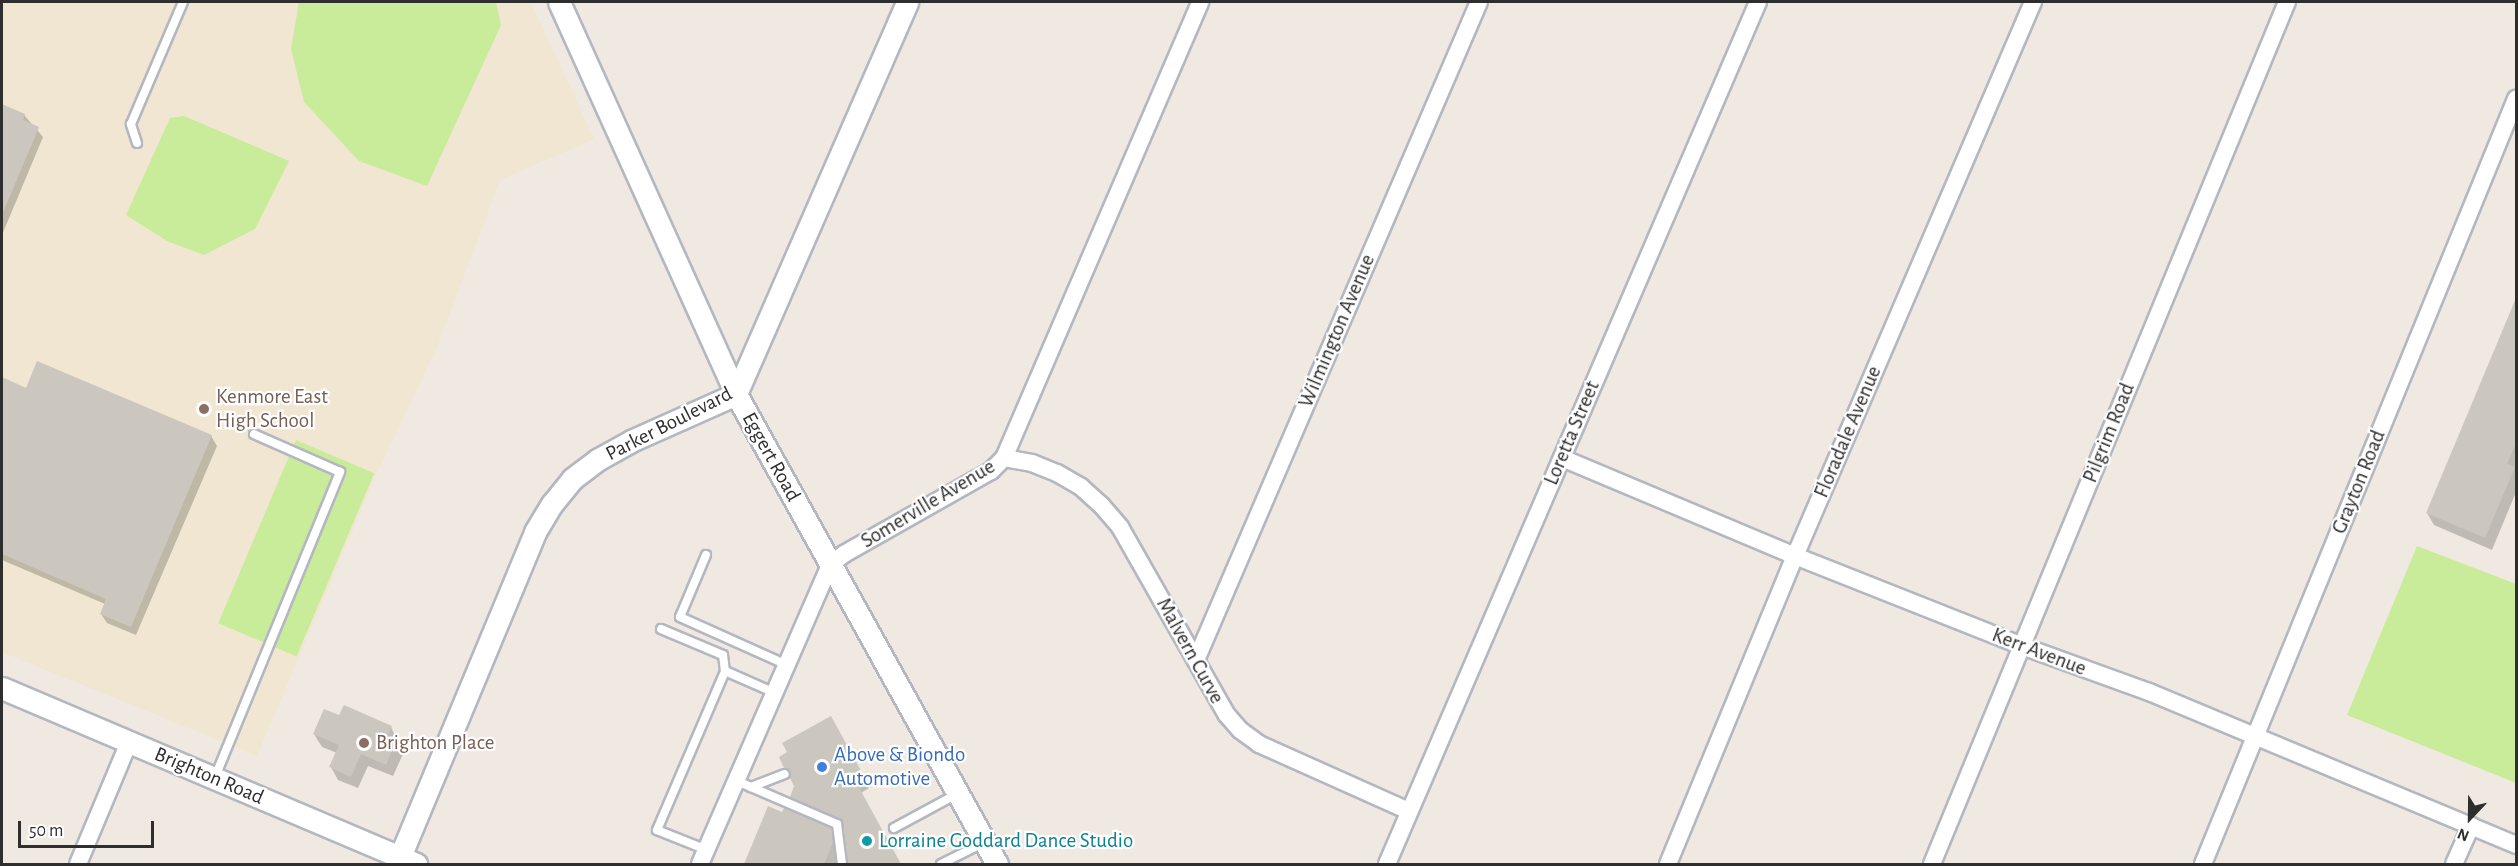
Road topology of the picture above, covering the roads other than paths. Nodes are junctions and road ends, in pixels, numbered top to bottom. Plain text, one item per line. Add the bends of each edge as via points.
1 (183, 2) edge
2 (559, 2) edge
3 (907, 2) edge
4 (1200, 2) edge
5 (1479, 2) edge
6 (1758, 2) edge
7 (2033, 2) edge
8 (2287, 2) edge
9 (2517, 99) edge
10 (136, 144) dead end
11 (736, 394) junction
12 (254, 434) dead end
13 (1004, 458) junction
14 (1562, 458) junction
15 (706, 555) dead end
16 (1795, 556) junction
17 (830, 565) junction
18 (661, 629) dead end
19 (2022, 646) junction
20 (1196, 660) junction
21 (787, 665) junction
22 (725, 671) junction
23 (2, 688) edge
24 (775, 693) junction
25 (2255, 736) junction
26 (129, 742) junction
27 (785, 774) dead end
28 (215, 778) junction
29 (744, 784) junction
30 (958, 794) junction
31 (1409, 811) junction
32 (2470, 826) junction
33 (894, 828) dead end
34 (985, 842) junction
35 (2517, 845) edge
36 (704, 857) edge
37 (404, 862) edge
38 (78, 864) edge
39 (842, 864) edge
40 (941, 864) edge
41 (997, 864) edge
42 (1387, 864) edge
43 (1668, 864) edge
44 (1932, 864) edge
45 (2203, 864) edge
46 (2454, 864) edge

1 - 10 lane via 131,124
2 - 11 street, Eggert Road
3 - 11 street, Parker Boulevard
4 - 13 street, Somerville Avenue
5 - 20 street, Wilmington Avenue
6 - 14 street, Loretta Street
7 - 16 street, Floradale Avenue
8 - 19 street, Pilgrim Road
9 - 25 street, Grayton Road
11 - 17 street, Eggert Road
11 - 37 street, Parker Boulevard via 597,460 572,479 552,504 535,532
12 - 28 lane via 340,472
13 - 17 street, Somerville Avenue via 991,471
13 - 20 street, Malvern Curve via 1057,473 1102,506 1120,527
14 - 16 street, Kerr Avenue
14 - 31 street, Loretta Street
15 - 21 lane via 680,617
16 - 19 street, Kerr Avenue
16 - 43 street, Floradale Avenue
17 - 21 street
17 - 30 street, Eggert Road
18 - 22 lane via 723,656
19 - 25 street, Kerr Avenue
19 - 44 street, Pilgrim Road
20 - 31 street, Malvern Curve via 1227,716 1259,744
21 - 24 street
22 - 24 lane
22 - 36 lane via 657,830
23 - 26 street, Brighton Road
24 - 29 street
25 - 32 street, Kerr Avenue
25 - 45 street, Grayton Road
26 - 28 street, Brighton Road
26 - 38 street
27 - 29 lane
28 - 37 street, Brighton Road
29 - 36 street
29 - 39 lane via 837,824
30 - 33 lane
30 - 34 street, Eggert Road
31 - 42 street, Loretta Street
32 - 35 street, Kerr Avenue
32 - 46 street
34 - 40 lane
34 - 41 street, Eggert Road

